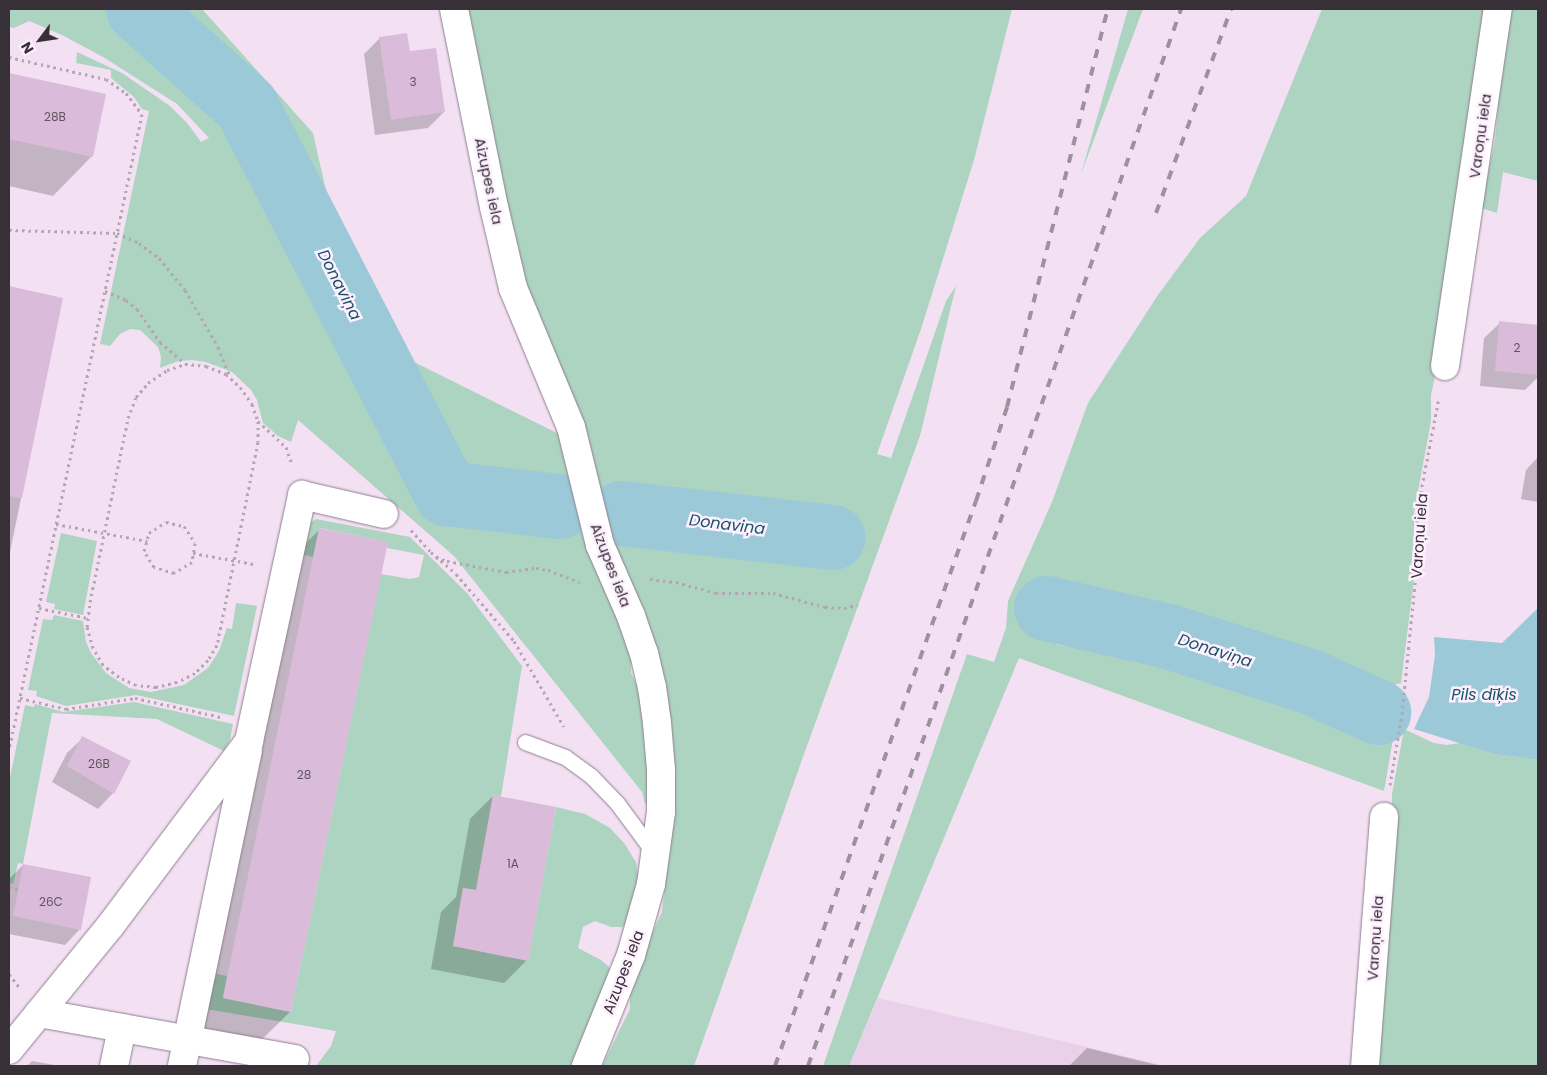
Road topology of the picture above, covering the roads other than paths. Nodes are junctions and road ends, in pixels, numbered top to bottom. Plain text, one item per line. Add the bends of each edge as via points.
1 (454, 9) edge
2 (1498, 9) edge
3 (1445, 366) road end
4 (384, 514) road end
5 (252, 733) junction
6 (524, 742) dead end
7 (1384, 818) road end
8 (656, 857) junction
9 (39, 1013) junction
10 (122, 1028) junction
11 (187, 1040) junction
12 (9, 1050) edge
13 (295, 1059) dead end
14 (114, 1066) edge
15 (182, 1066) edge
16 (586, 1066) edge
17 (1365, 1066) edge

1 - 8 street, Aizupes iela via 513,288 571,427 600,545 631,616 652,687 661,770
2 - 3 street, Varoņu iela
4 - 5 street via 302,495
5 - 9 street via 111,925
5 - 11 street
6 - 8 lane via 565,757 591,776 622,810
7 - 17 street, Varoņu iela
8 - 16 street, Aizupes iela via 644,915 631,955
9 - 10 street
9 - 12 street
10 - 11 street
10 - 14 street
11 - 13 street
11 - 15 street

